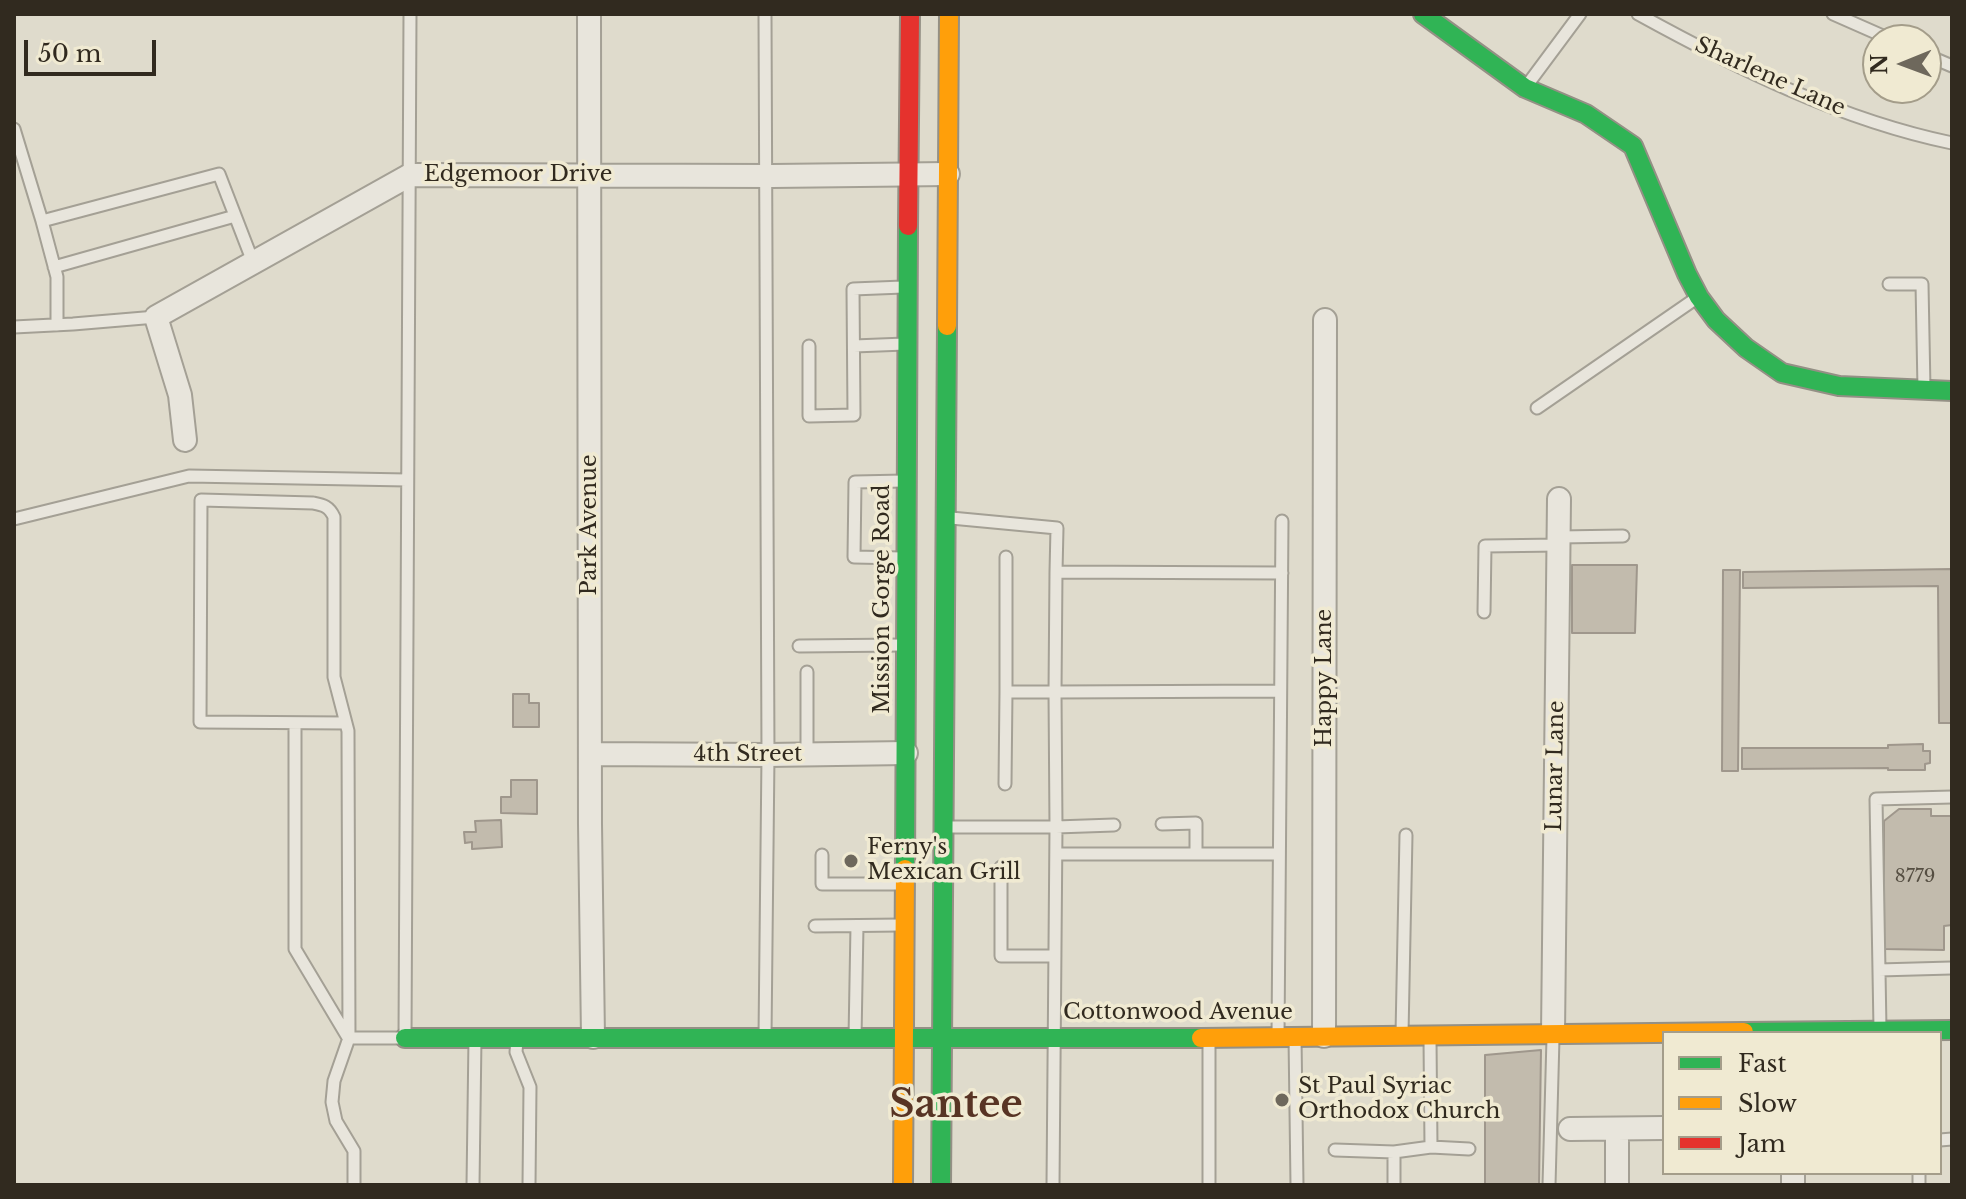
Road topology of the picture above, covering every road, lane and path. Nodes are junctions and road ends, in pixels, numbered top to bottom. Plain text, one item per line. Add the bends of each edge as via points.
1 (410, 14) edge
2 (589, 14) edge
3 (765, 14) edge
4 (910, 14) edge
5 (949, 14) edge
6 (1423, 14) edge
7 (1580, 14) edge
8 (1638, 14) edge
9 (1833, 14) edge
10 (1862, 27) edge
11 (1525, 88) junction
12 (14, 129) edge
13 (1952, 143) edge
14 (908, 174) junction
15 (948, 174) junction
16 (410, 175) junction
17 (590, 176) junction
18 (765, 176) junction
19 (235, 216) junction
20 (42, 221) junction
21 (253, 262) junction
22 (54, 267) junction
23 (1889, 284) dead end
24 (907, 287) junction
25 (1699, 297) junction
26 (156, 317) junction
27 (1325, 320) dead end
28 (57, 325) junction
29 (14, 327) edge
30 (908, 343) junction
31 (809, 346) dead end
32 (854, 346) junction
33 (1924, 390) junction
34 (1952, 391) edge
35 (1537, 408) dead end
36 (185, 440) dead end
37 (407, 480) junction
38 (907, 481) junction
39 (1559, 499) dead end
40 (945, 518) junction
41 (14, 519) edge
42 (1282, 521) dead end
43 (1623, 536) dead end
44 (1559, 541) junction
45 (1006, 557) dead end
46 (907, 558) junction
47 (1056, 572) junction
48 (1282, 573) junction
49 (1484, 612) dead end
50 (906, 645) junction
51 (799, 646) dead end
52 (807, 672) dead end
53 (1280, 691) junction
54 (1006, 692) junction
55 (1055, 692) junction
56 (295, 723) junction
57 (346, 723) junction
58 (906, 753) junction
59 (590, 754) junction
60 (768, 755) junction
61 (807, 755) junction
62 (1005, 784) dead end
63 (1952, 797) edge
64 (1162, 824) dead end
65 (1114, 825) dead end
66 (943, 827) junction
67 (1056, 827) junction
68 (1406, 835) dead end
69 (1056, 854) junction
70 (1196, 854) junction
71 (1278, 854) junction
72 (822, 855) dead end
73 (1001, 867) dead end
74 (906, 884) junction
75 (906, 924) junction
76 (815, 926) dead end
77 (857, 926) junction
78 (1055, 956) junction
79 (1951, 968) edge
80 (1879, 970) junction
81 (1882, 1030) edge
82 (1952, 1030) edge
83 (1827, 1031) edge
84 (1553, 1033) junction
85 (1662, 1033) edge
86 (1402, 1035) junction
87 (1430, 1035) junction
88 (1324, 1036) junction
89 (593, 1037) junction
90 (1286, 1037) junction
91 (349, 1038) junction
92 (405, 1038) junction
93 (475, 1038) junction
94 (517, 1038) junction
95 (765, 1038) junction
96 (855, 1038) junction
97 (942, 1038) junction
98 (1053, 1038) junction
99 (1209, 1038) junction
100 (905, 1039) junction
101 (1662, 1128) edge
102 (1570, 1129) dead end
103 (1617, 1129) junction
104 (1431, 1147) junction
105 (1469, 1149) dead end
106 (1335, 1150) dead end
107 (1394, 1152) junction
108 (354, 1185) edge
109 (473, 1185) edge
110 (529, 1185) edge
111 (903, 1185) edge
112 (941, 1185) edge
113 (1053, 1185) edge
114 (1209, 1185) edge
115 (1297, 1185) edge
116 (1394, 1185) edge
117 (1549, 1185) edge
118 (1617, 1185) edge

1 - 16 lane
2 - 17 street, Park Avenue
3 - 18 lane
4 - 14 main road, Mission Gorge Road
5 - 15 main road
6 - 11 main road
7 - 11 lane
8 - 13 lane, Sharlene Lane via 1706,52 1823,104
9 - 10 lane
11 - 25 main road via 1586,114 1633,146
12 - 20 lane
14 - 15 street, Edgemoor Drive
14 - 18 street, Edgemoor Drive
14 - 24 main road, Mission Gorge Road
15 - 40 main road
16 - 17 street, Edgemoor Drive
16 - 21 street, Edgemoor Drive
16 - 37 lane
17 - 18 street, Edgemoor Drive
17 - 59 street, Park Avenue
18 - 60 lane
19 - 20 lane via 219,174
19 - 21 lane
19 - 22 lane
20 - 22 lane
21 - 26 street, Edgemoor Drive
22 - 28 lane
23 - 33 lane via 1922,284
24 - 30 main road, Mission Gorge Road
24 - 32 lane via 853,289
25 - 33 main road via 1746,348 1782,373 1839,386
25 - 35 lane
26 - 28 lane
26 - 36 street via 180,395
27 - 88 street, Happy Lane
28 - 29 lane
30 - 32 lane
30 - 38 main road, Mission Gorge Road
31 - 32 lane via 809,416 854,415
33 - 34 main road
37 - 41 lane via 189,476
37 - 92 lane
38 - 46 main road, Mission Gorge Road
38 - 46 lane via 855,482 854,557
39 - 44 street, Lunar Lane
40 - 47 lane via 1057,528
40 - 66 main road
42 - 48 lane
43 - 44 lane
44 - 49 lane via 1485,546
44 - 84 street, Lunar Lane
45 - 54 lane
46 - 50 main road, Mission Gorge Road
47 - 48 lane
47 - 55 lane
48 - 53 lane
50 - 51 lane
50 - 58 main road, Mission Gorge Road
52 - 61 lane
53 - 55 lane
53 - 71 lane
54 - 55 lane
54 - 62 lane
55 - 67 lane
56 - 57 lane
56 - 57 lane via 200,722 201,500 313,503 331,510 336,526 334,677
56 - 91 lane via 295,949
57 - 91 lane
58 - 61 street, 4th Street
58 - 74 main road, Mission Gorge Road
59 - 60 street, 4th Street
59 - 89 street, Park Avenue
60 - 61 street, 4th Street
60 - 95 lane
63 - 80 lane via 1876,799
64 - 70 lane via 1196,823
65 - 67 lane
66 - 67 lane
66 - 97 main road
67 - 69 lane
68 - 86 lane
69 - 70 lane
69 - 78 lane
70 - 71 lane
71 - 90 lane
72 - 74 lane via 822,884
73 - 78 lane via 1001,956
74 - 75 main road, Mission Gorge Road
75 - 77 lane
75 - 100 main road, Mission Gorge Road
76 - 77 lane
77 - 96 lane
78 - 98 lane
79 - 80 lane
80 - 81 lane
81 - 82 main road, Cottonwood Avenue
81 - 83 main road, Cottonwood Avenue
84 - 85 main road, Cottonwood Avenue
84 - 87 main road, Cottonwood Avenue
84 - 117 lane
86 - 87 main road, Cottonwood Avenue
86 - 88 main road, Cottonwood Avenue
87 - 104 lane
88 - 90 main road, Cottonwood Avenue
89 - 94 main road, Cottonwood Avenue
89 - 95 main road, Cottonwood Avenue
90 - 99 main road, Cottonwood Avenue
90 - 115 lane
91 - 92 lane
91 - 108 lane via 332,1102 336,1121 354,1151
92 - 93 main road, Cottonwood Avenue
93 - 94 main road, Cottonwood Avenue
93 - 109 lane
94 - 110 lane via 516,1052 530,1087
95 - 96 main road, Cottonwood Avenue
96 - 100 main road, Cottonwood Avenue
97 - 98 main road, Cottonwood Avenue
97 - 100 main road, Cottonwood Avenue
97 - 112 main road
98 - 99 main road, Cottonwood Avenue
98 - 113 lane
99 - 114 lane
100 - 111 main road, Mission Gorge Road
101 - 103 street
102 - 103 street
103 - 118 street
104 - 105 lane
104 - 107 lane
106 - 107 lane
107 - 116 lane

